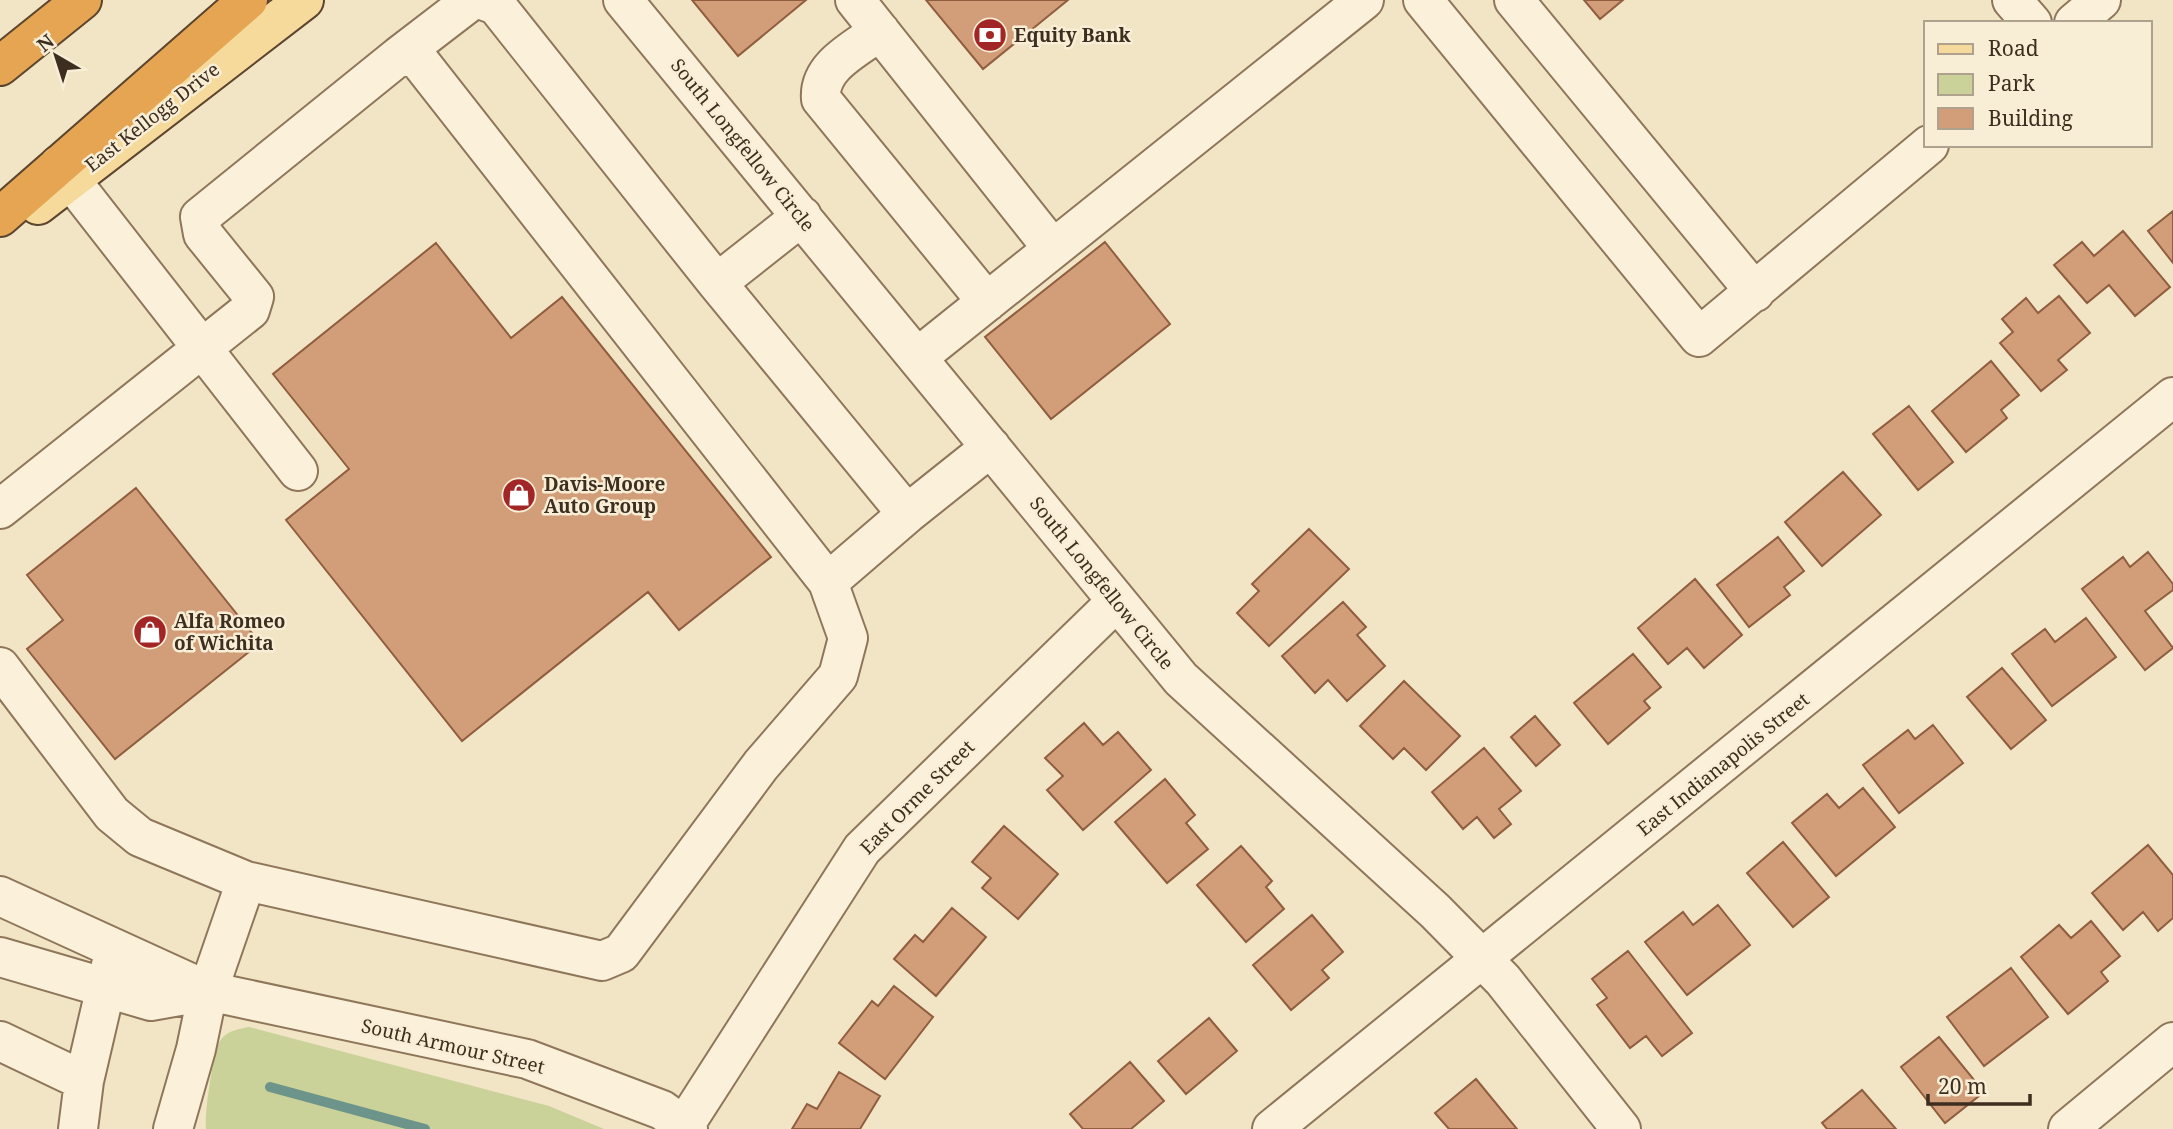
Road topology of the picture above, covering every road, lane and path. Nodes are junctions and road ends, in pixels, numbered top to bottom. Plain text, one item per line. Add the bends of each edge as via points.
1 (82, 0) edge
2 (248, 0) edge
3 (304, 0) edge
4 (472, 0) edge
5 (482, 0) edge
6 (623, 0) edge
7 (855, 0) edge
8 (1364, 0) edge
9 (1423, 0) edge
10 (1514, 0) edge
11 (2012, 0) edge
12 (2101, 0) edge
13 (2030, 21) edge
14 (2076, 21) edge
15 (880, 31) junction
16 (399, 56) junction
17 (0, 66) edge
18 (1926, 147) edge
19 (65, 173) junction
20 (802, 216) junction
21 (0, 217) edge
22 (0, 234) edge
23 (1053, 249) junction
24 (717, 283) junction
25 (1755, 292) junction
26 (987, 302) junction
27 (203, 349) junction
28 (918, 357) junction
29 (2173, 397) edge
30 (991, 447) junction
31 (298, 471) dead end
32 (0, 509) edge
33 (907, 514) junction
34 (828, 582) junction
35 (1116, 602) junction
36 (0, 667) edge
37 (246, 881) junction
38 (0, 896) edge
39 (114, 949) junction
40 (0, 957) edge
41 (1483, 960) junction
42 (106, 989) junction
43 (208, 991) junction
44 (2173, 1042) edge
45 (7, 1054) edge
46 (85, 1081) junction
47 (686, 1128) edge
48 (78, 1129) edge
49 (173, 1129) edge
50 (1272, 1129) edge
51 (1621, 1129) edge
52 (2068, 1129) edge

1 - 17 highway
2 - 19 highway
3 - 19 main road, East Kellogg Drive
4 - 16 street
5 - 24 street via 496,5
6 - 20 street, South Longfellow Circle
7 - 15 street
8 - 23 street
9 - 25 street via 1699,337
10 - 25 street
11 - 13 street
12 - 14 street
15 - 23 street
15 - 26 street via 831,67 820,85 821,99
16 - 27 street via 200,217 204,234 254,297 250,310
16 - 34 street via 417,58
18 - 25 street
19 - 21 highway
19 - 22 main road, East Kellogg Drive
19 - 27 street
20 - 24 street
20 - 28 street, South Longfellow Circle
23 - 26 street
24 - 33 street
26 - 28 street
27 - 31 street
27 - 32 street
28 - 30 street, South Longfellow Circle
29 - 41 street, East Indianapolis Street
30 - 33 street
30 - 35 street, South Longfellow Circle
33 - 34 street
34 - 37 street via 848,638 838,676 761,765 621,953 602,961
35 - 41 street, South Longfellow Circle via 1181,679
35 - 47 street, East Orme Street via 862,849
36 - 37 street via 112,814 140,837
37 - 43 street
38 - 39 street, South Armour Street
39 - 42 street
39 - 43 street, South Armour Street
40 - 42 street, South Armour Street
41 - 50 street, East Indianapolis Street
41 - 51 street, South Longfellow Circle
42 - 43 street, South Armour Street via 151,1001
42 - 46 street
43 - 47 street, South Armour Street via 527,1059 662,1110
43 - 49 street
44 - 52 street
45 - 46 street
46 - 48 street

